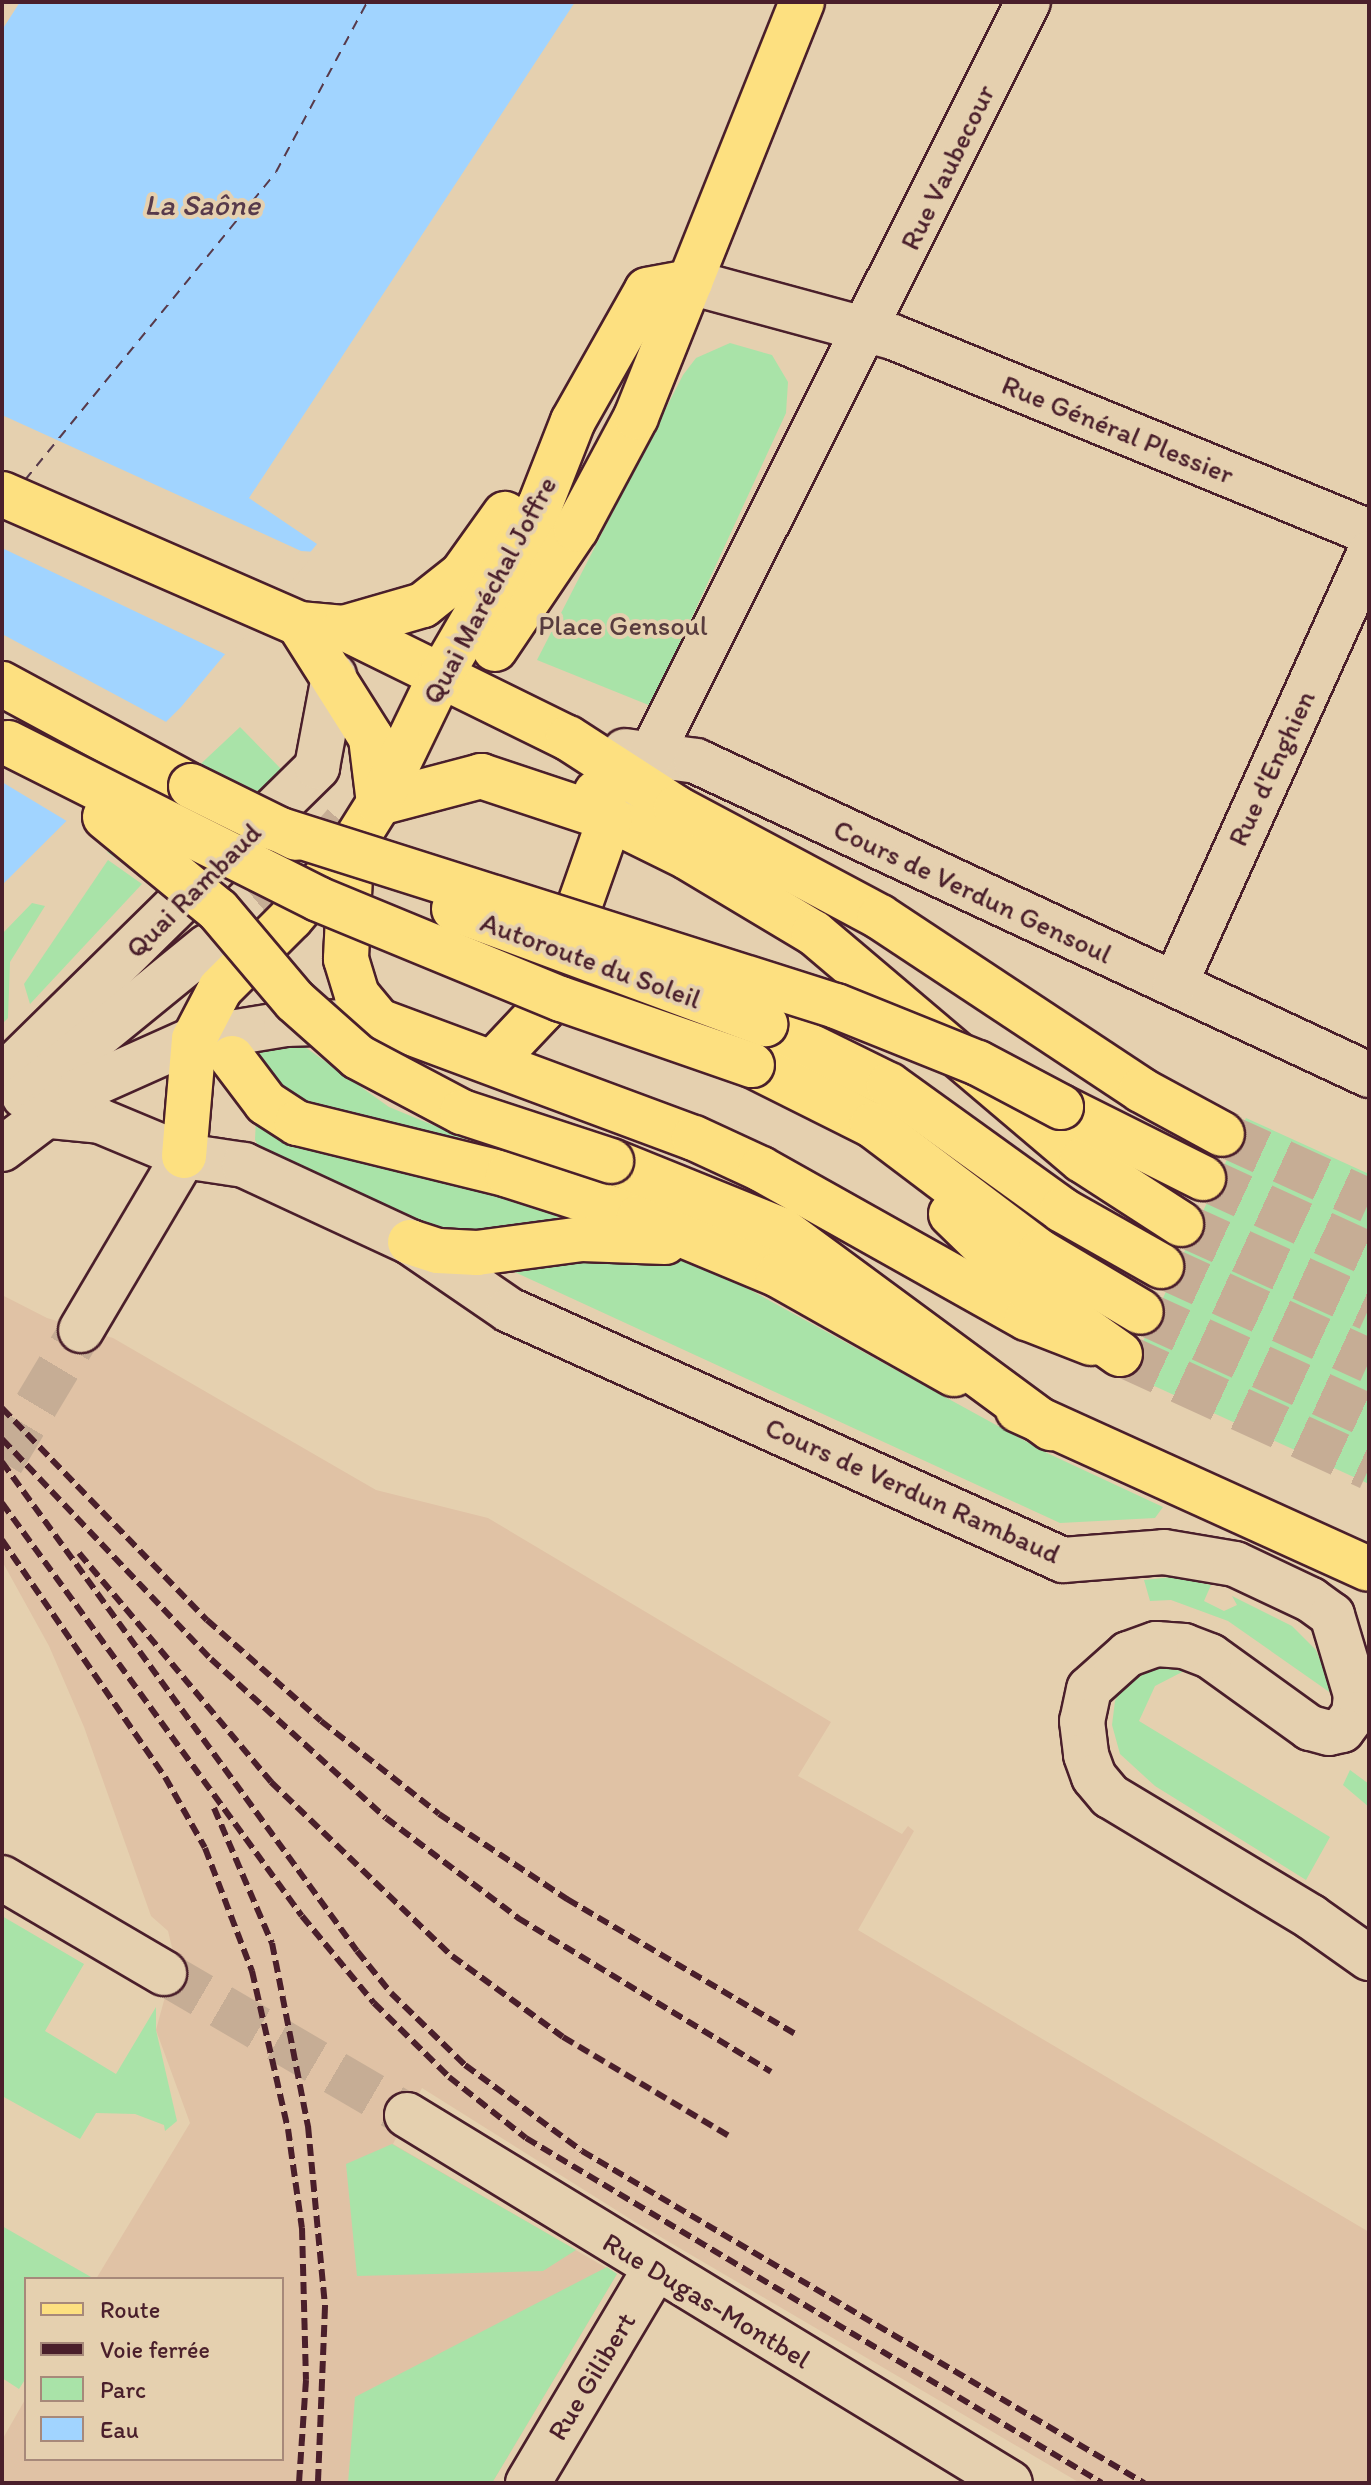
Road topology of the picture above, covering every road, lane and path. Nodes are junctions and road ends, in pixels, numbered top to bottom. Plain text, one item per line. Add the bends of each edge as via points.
1 (802, 2) edge
2 (1028, 2) edge
3 (690, 282) junction
4 (865, 331) junction
5 (573, 421) junction
6 (2, 494) edge
7 (1369, 532) edge
8 (1369, 554) edge
9 (299, 624) junction
10 (344, 628) junction
11 (495, 649) dead end
12 (441, 675) junction
13 (334, 676) junction
14 (2, 684) edge
15 (568, 738) junction
16 (5, 741) edge
17 (644, 771) junction
18 (379, 803) junction
19 (610, 819) junction
20 (271, 827) junction
21 (352, 846) junction
22 (208, 946) tunnel mouth
23 (1175, 984) junction
24 (379, 1021) junction
25 (213, 1049) junction
26 (495, 1060) junction
27 (1369, 1075) edge
28 (2, 1077) edge
29 (840, 1107) junction
30 (22, 1114) edge
31 (1222, 1134) tunnel mouth
32 (2, 1149) edge
33 (184, 1156) junction
34 (1203, 1178) tunnel mouth
35 (1181, 1224) tunnel mouth
36 (410, 1242) junction
37 (713, 1247) junction
38 (1161, 1266) tunnel mouth
39 (1141, 1312) tunnel mouth
40 (81, 1330) tunnel mouth
41 (1051, 1428) junction
42 (1368, 1569) edge
43 (2, 1878) edge
44 (1369, 1958) edge
45 (164, 1973) tunnel mouth
46 (407, 2115) tunnel mouth
47 (655, 2269) junction
48 (528, 2483) edge
49 (1010, 2483) edge

1 - 3 main road, Quai Maréchal Joffre
2 - 4 street, Rue Vaubecour
3 - 4 street
3 - 5 main road, Quai Maréchal Joffre via 647,290
3 - 11 main road, Quai Maréchal Joffre via 636,417 576,529
4 - 7 street, Rue Général Plessier via 901,340
4 - 17 street
5 - 10 main road via 462,574 423,605
5 - 12 main road, Quai Maréchal Joffre via 540,505
6 - 9 main road
8 - 23 street, Rue d'Enghien
9 - 10 main road
9 - 13 main road
10 - 12 main road
12 - 15 main road
12 - 18 main road, Quai Maréchal Joffre
13 - 18 main road via 371,738
13 - 28 street, Quai Rambaud via 317,767
14 - 20 main road, Autoroute du Soleil, bridge
15 - 17 main road
15 - 19 main road
16 - 29 main road, Autoroute du Soleil, bridge via 318,899 561,999 752,1065
16 - 41 main road, bridge via 208,901 295,1001 358,1057 462,1112 611,1161 782,1230
17 - 19 street
17 - 23 street, Cours de Verdun Gensoul via 696,761
17 - 31 main road via 880,917 1141,1090
18 - 19 main road via 481,776
18 - 21 main road
19 - 26 main road via 543,1009
19 - 35 main road via 778,907 1082,1160
20 - 34 main road, bridge via 848,1010 978,1063
20 - 38 main road, Autoroute du Soleil, bridge via 533,942 765,1024 889,1085 1062,1210
21 - 24 main road via 346,959 357,995
21 - 25 main road via 220,989
22 - 30 street, Quai Rambaud
23 - 27 street, Cours de Verdun Gensoul
24 - 25 street, Quai Rambaud via 286,1024
24 - 26 main road
25 - 30 street, Quai Rambaud via 132,1063
25 - 33 main road
25 - 37 main road via 266,1103 297,1123 508,1175
26 - 29 main road via 761,1169 1027,1318 1120,1354 1027,1288
29 - 39 main road, Autoroute du Soleil via 905,1147 1059,1266
30 - 32 street, Quai Rambaud
30 - 33 street, Cours de Verdun Rambaud via 100,1121
33 - 36 street, Cours de Verdun Rambaud via 244,1165
33 - 40 street
36 - 37 main road via 438,1251 477,1253 613,1238
36 - 44 street, Cours de Verdun Rambaud via 509,1310 1063,1560 1164,1552 1235,1564 1332,1615 1356,1695 1354,1714 1342,1730 1310,1728 1210,1656 1184,1646 1156,1644 1128,1654 1089,1689 1082,1721 1094,1777 1110,1796 1311,1917
37 - 41 main road via 778,1275
41 - 42 main road
43 - 45 street
46 - 47 street, Rue Dugas-Montbel
47 - 48 street, Rue Gilibert
47 - 49 street, Rue Dugas-Montbel

